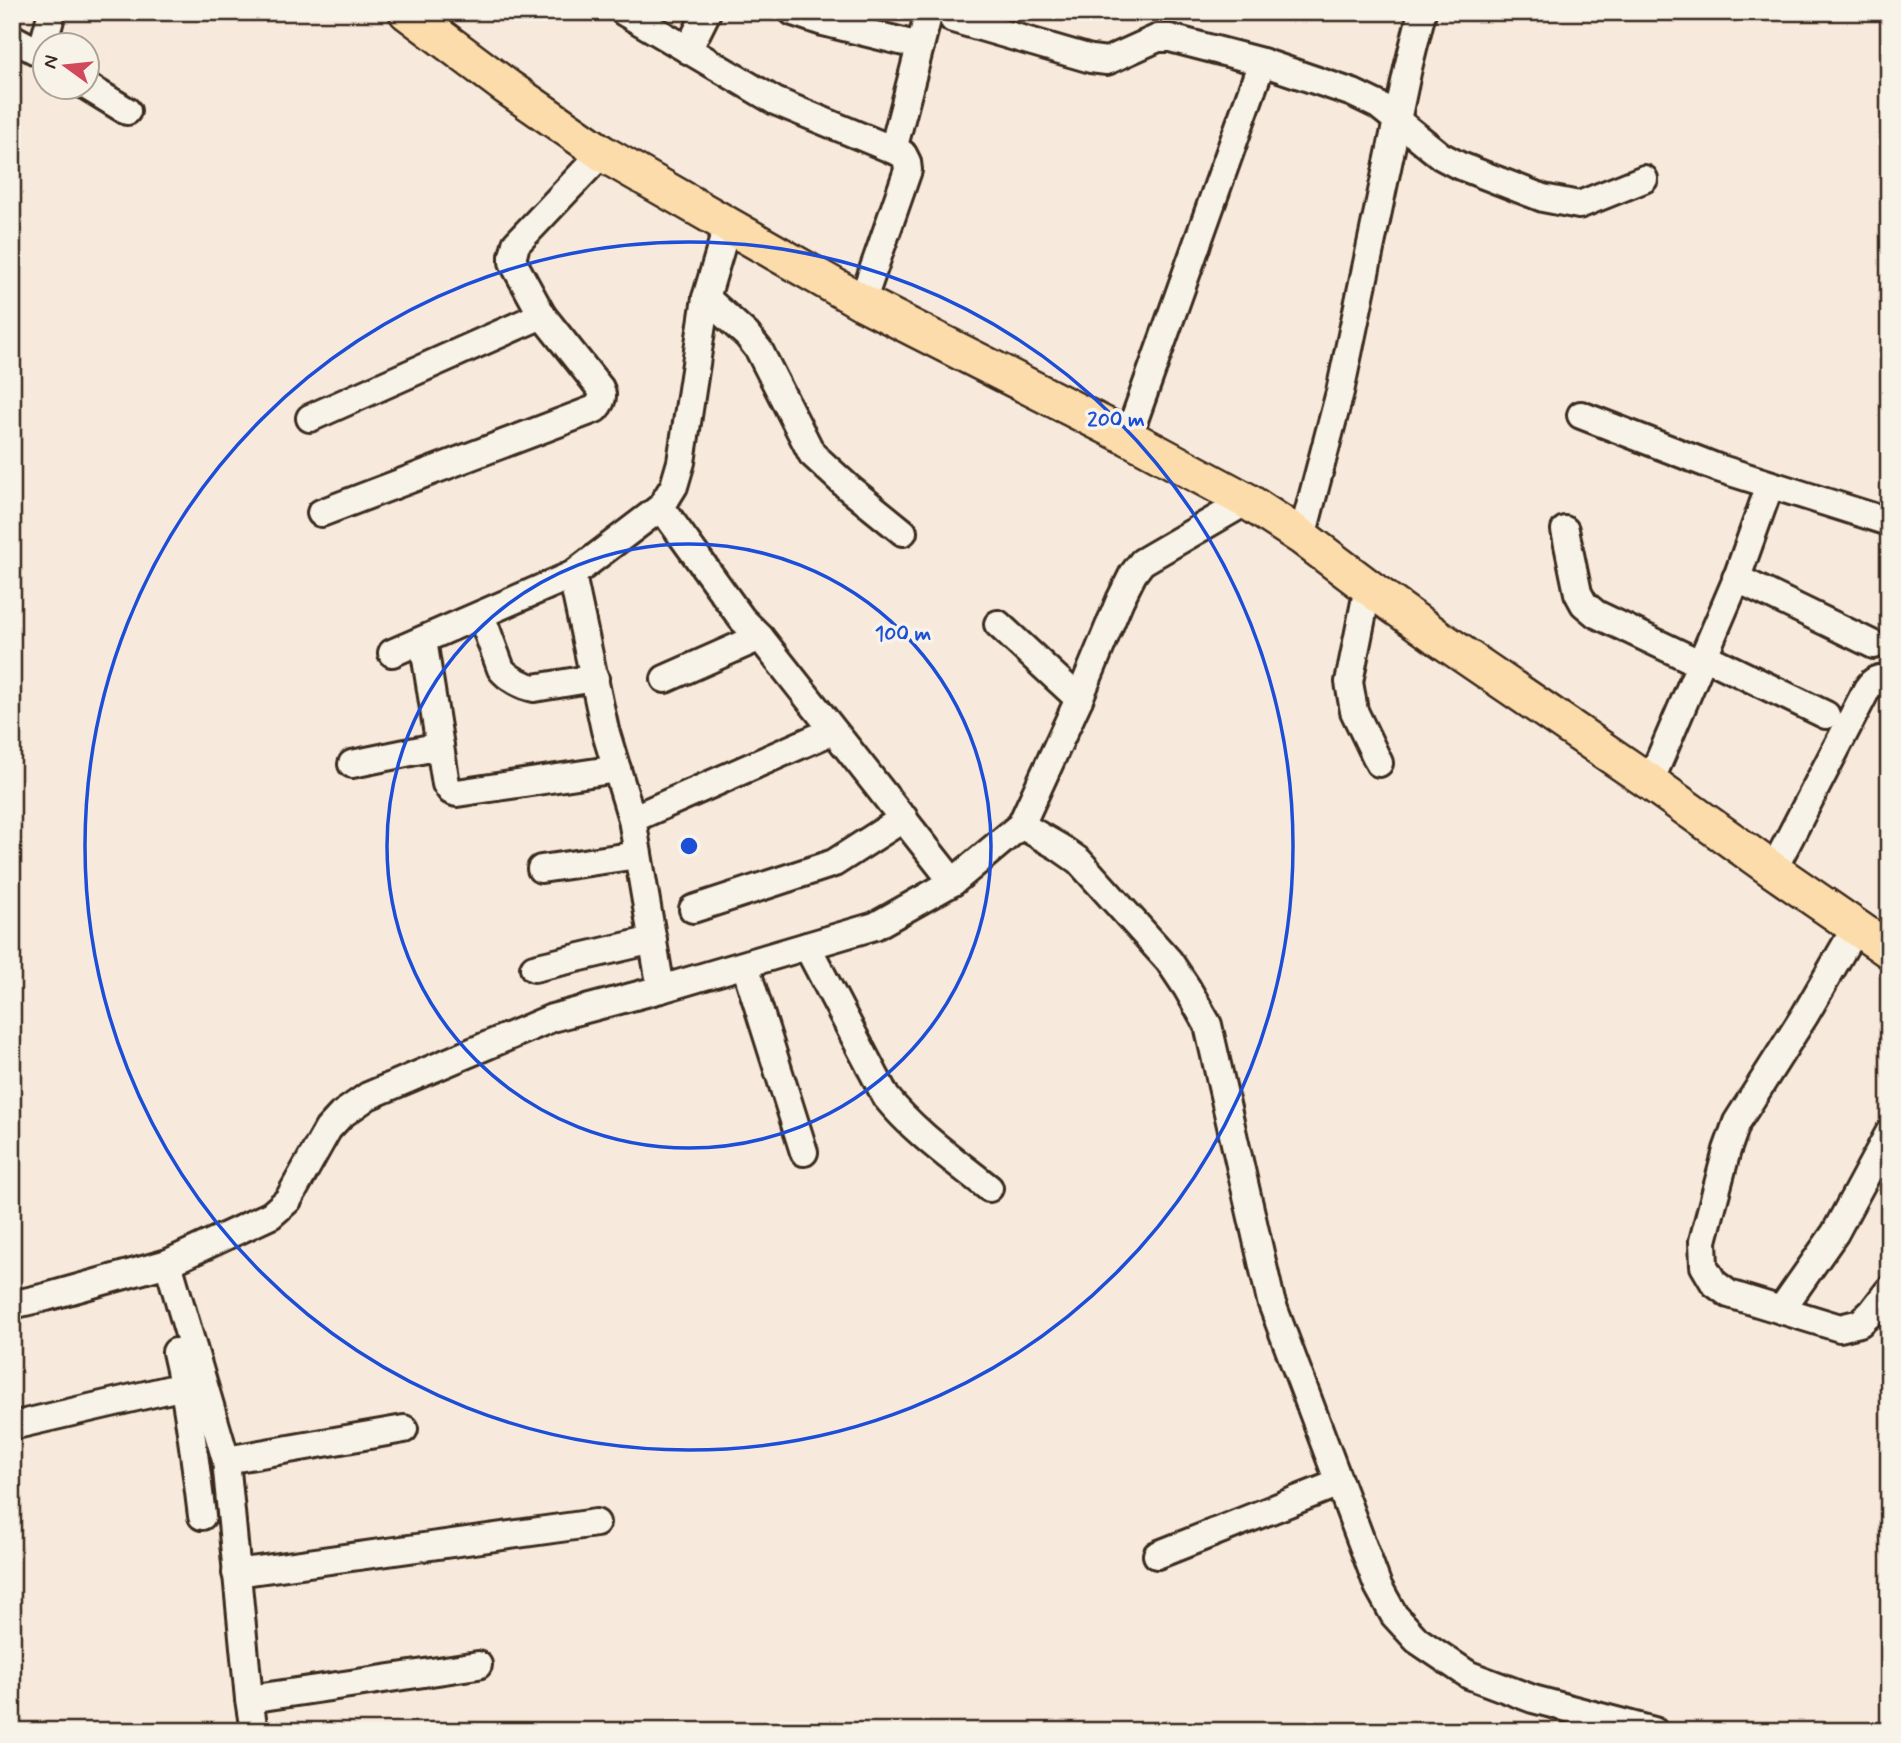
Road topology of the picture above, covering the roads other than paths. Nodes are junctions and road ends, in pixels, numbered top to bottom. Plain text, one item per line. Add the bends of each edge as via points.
1 (52, 12) edge
2 (407, 12) edge
3 (624, 12) edge
4 (707, 12) edge
5 (793, 12) edge
6 (1422, 12) edge
7 (941, 16) edge
8 (47, 32) edge
9 (12, 38) edge
10 (920, 46) junction
11 (32, 49) edge
12 (688, 50) junction
13 (1262, 62) junction
14 (102, 96) edge
15 (127, 111) dead end
16 (1396, 119) junction
17 (893, 150) junction
18 (602, 153) junction
19 (1644, 179) dead end
20 (729, 225) junction
21 (706, 298) junction
22 (862, 302) junction
23 (542, 315) junction
24 (1581, 415) dead end
25 (310, 418) dead end
26 (1128, 437) junction
27 (1770, 485) junction
28 (1247, 501) junction
29 (661, 507) junction
30 (321, 513) dead end
31 (1889, 522) edge
32 (1565, 530) dead end
33 (903, 532) dead end
34 (1302, 537) junction
35 (572, 575) junction
36 (1736, 578) junction
37 (1368, 587) junction
38 (481, 615) junction
39 (998, 624) dead end
40 (760, 637) junction
41 (423, 640) junction
42 (1874, 645) dead end
43 (392, 653) dead end
44 (1702, 660) junction
45 (594, 678) junction
46 (665, 679) dead end
47 (1889, 679) edge
48 (1079, 699) junction
49 (1826, 715) dead end
50 (832, 731) junction
51 (440, 746) junction
52 (1379, 763) dead end
53 (352, 764) dead end
54 (617, 769) junction
55 (1650, 782) junction
56 (904, 818) junction
57 (632, 819) junction
58 (1021, 825) junction
59 (638, 855) junction
60 (541, 869) dead end
61 (1773, 870) junction
62 (953, 882) junction
63 (693, 909) dead end
64 (1856, 927) junction
65 (653, 940) junction
66 (807, 946) junction
67 (1889, 950) edge
68 (745, 965) junction
69 (534, 968) dead end
70 (661, 989) junction
71 (1889, 1133) edge
72 (804, 1152) dead end
73 (989, 1188) dead end
74 (161, 1265) junction
75 (1889, 1290) edge
76 (12, 1305) edge
77 (1781, 1310) junction
78 (184, 1386) junction
79 (12, 1426) edge
80 (404, 1429) dead end
81 (226, 1460) junction
82 (1339, 1483) junction
83 (202, 1516) dead end
84 (596, 1523) dead end
85 (1157, 1555) dead end
86 (236, 1573) junction
87 (478, 1665) dead end
88 (249, 1699) junction
89 (254, 1731) edge
90 (1654, 1731) edge

1 - 8 street
2 - 18 main road
3 - 12 street
4 - 12 street
5 - 10 street
6 - 16 street
7 - 10 street
7 - 13 street via 1091,59 1107,61 1158,38 1170,38
9 - 11 street
10 - 17 street
12 - 17 street via 775,101
13 - 16 street via 1353,93
13 - 26 street
14 - 15 street
16 - 19 street via 1441,156 1543,198 1579,205
16 - 34 street via 1340,393
17 - 22 street via 904,154 908,170
18 - 20 main road
18 - 23 street via 516,244 514,268
20 - 21 street
20 - 22 main road
21 - 29 street via 681,462
21 - 33 street via 759,350 813,454
22 - 26 main road
23 - 25 street
23 - 30 street via 600,387 600,405
24 - 27 street
26 - 28 main road
27 - 31 street
27 - 36 street
28 - 34 main road
28 - 48 street via 1142,562 1120,600
29 - 35 street
29 - 40 street
32 - 44 street via 1584,604 1596,614
34 - 37 main road
35 - 38 street
35 - 45 street
36 - 42 street
36 - 44 street
37 - 52 street via 1349,682 1354,711
37 - 55 main road
38 - 41 street
38 - 45 street via 507,676 534,688
39 - 48 street
40 - 46 street
40 - 50 street
41 - 43 street
41 - 51 street
44 - 49 street
44 - 55 street
45 - 54 street
47 - 61 street via 1876,679 1867,689
48 - 58 street
50 - 56 street
50 - 57 street
51 - 53 street
51 - 54 street via 446,784 457,793
54 - 57 street
55 - 61 main road
56 - 62 street
56 - 63 street via 834,863
57 - 59 street
58 - 62 street
58 - 82 street via 1079,861 1169,961 1208,1026 1271,1301
59 - 60 street
59 - 65 street
61 - 64 main road
62 - 66 street via 875,926
64 - 67 main road
64 - 77 street via 1737,1122 1703,1241 1704,1266 1714,1283 1729,1294
65 - 69 street
65 - 70 street
66 - 68 street
66 - 73 street via 886,1097 915,1129
68 - 70 street
68 - 72 street
70 - 74 street via 552,1018 368,1096 328,1129 280,1208
71 - 77 street via 1835,1233
74 - 76 street
74 - 78 street
74 - 81 street
75 - 77 street via 1860,1323 1840,1328
78 - 79 street
78 - 83 street
80 - 81 street
81 - 86 street
82 - 85 street
82 - 90 street via 1378,1586 1394,1615 1417,1640 1469,1675 1533,1699
84 - 86 street
86 - 88 street
87 - 88 street
88 - 89 street

